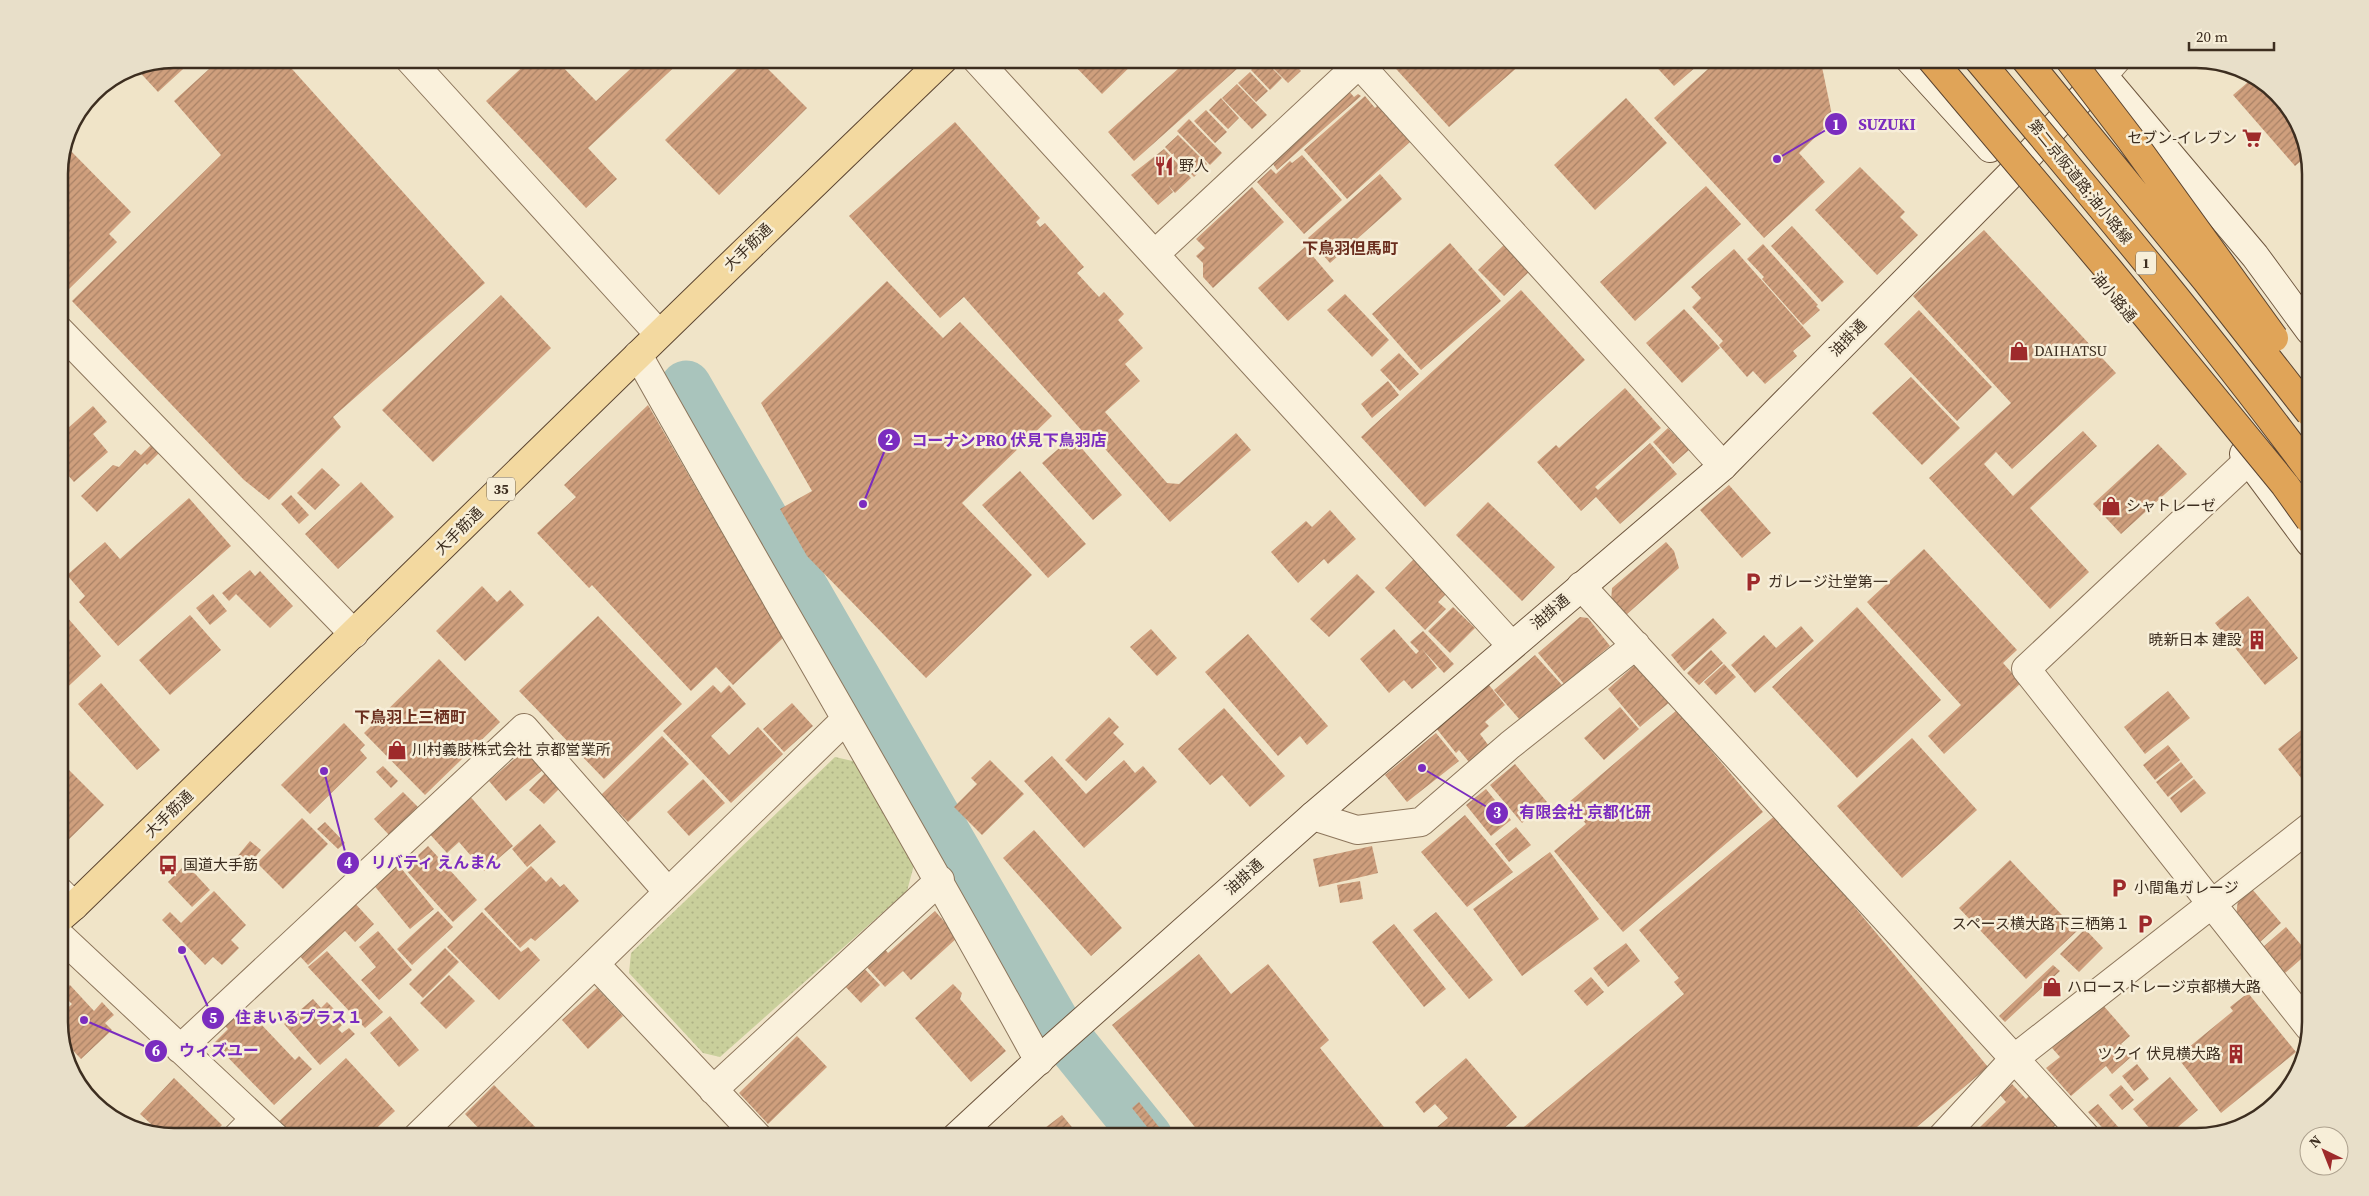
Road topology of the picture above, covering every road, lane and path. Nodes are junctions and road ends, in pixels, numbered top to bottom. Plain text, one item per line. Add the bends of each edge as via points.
1 (416, 67) edge
2 (936, 67) edge
3 (983, 67) edge
4 (1357, 67) edge
5 (1363, 67) edge
6 (1916, 67) edge
7 (1938, 67) edge
8 (1985, 67) edge
9 (2032, 67) edge
10 (2075, 67) edge
11 (2101, 67) edge
12 (2106, 67) edge
13 (2012, 173) junction
14 (1155, 254) junction
15 (2301, 319) edge
16 (658, 333) junction
17 (68, 339) edge
18 (638, 354) junction
19 (2301, 374) edge
20 (2301, 402) edge
21 (2301, 459) edge
22 (2249, 460) junction
23 (1723, 466) junction
24 (2301, 508) edge
25 (2301, 531) edge
26 (1581, 586) junction
27 (354, 634) junction
28 (1511, 645) junction
29 (1636, 645) junction
30 (845, 720) junction
31 (1313, 816) junction
32 (2302, 833) edge
33 (940, 880) junction
34 (668, 892) junction
35 (68, 901) edge
36 (2212, 902) junction
37 (68, 943) edge
38 (595, 964) junction
39 (2302, 1019) edge
40 (180, 1049) junction
41 (1045, 1055) junction
42 (2015, 1058) junction
43 (713, 1090) junction
44 (246, 1128) edge
45 (426, 1128) edge
46 (749, 1128) edge
47 (966, 1128) edge
48 (1950, 1128) edge
49 (2078, 1128) edge

1 - 16 street
2 - 16 main road, 大手筋通 / 35
3 - 14 street
4 - 14 street
5 - 23 street
6 - 13 street, 油小路通
7 - 24 highway, bridge via 2108,269
8 - 21 highway, 第二京阪道路;油小路線 / 1, bridge via 2100,205
9 - 20 highway, 1, bridge
10 - 19 highway, bridge
11 - 13 street, 油掛通
12 - 15 street
13 - 22 street, 油小路通
13 - 23 street, 油掛通
14 - 28 street
16 - 18 main road, 大手筋通 / 35
17 - 27 street
18 - 27 main road, 大手筋通 / 35
18 - 30 street
22 - 25 street, 油小路通
22 - 36 street via 2026,669
23 - 26 street, 油掛通
26 - 28 street, 油掛通
26 - 29 street
27 - 35 main road, 大手筋通 / 35
28 - 31 street, 油掛通
29 - 31 street via 1510,745 1421,822 1357,830
29 - 42 street
30 - 33 street
30 - 34 street
31 - 41 street, 油掛通
32 - 36 street
33 - 41 street
33 - 43 street
34 - 38 street
34 - 40 street via 524,728
36 - 39 street
36 - 42 street
37 - 40 street
38 - 43 street
38 - 45 street
40 - 44 street
41 - 47 street, 油掛通
42 - 48 street
42 - 49 street
43 - 46 street

